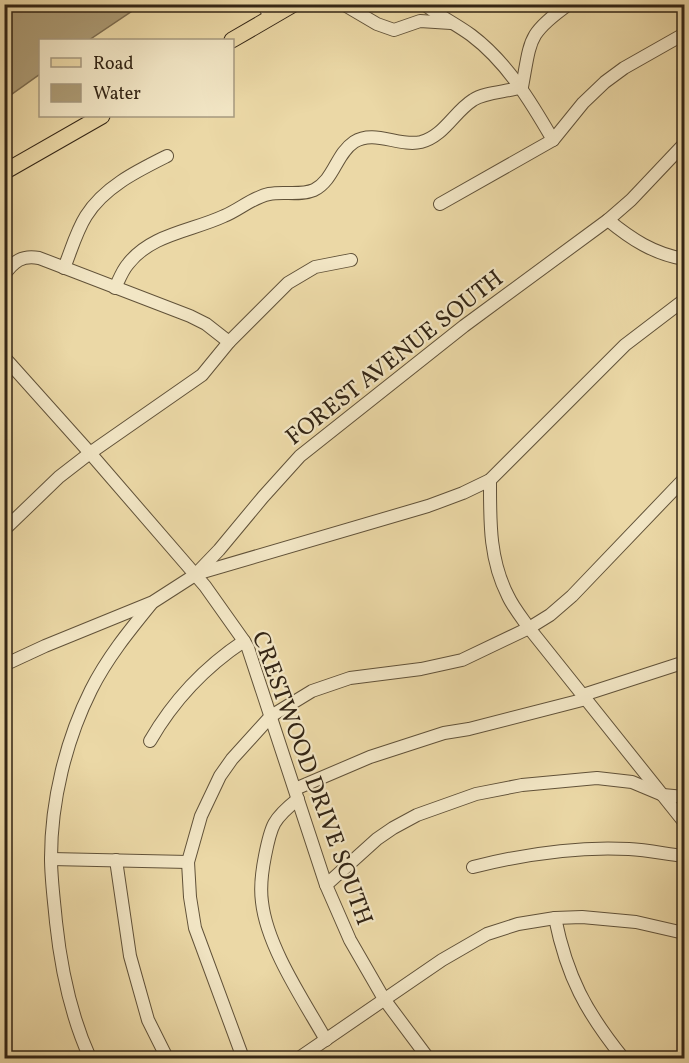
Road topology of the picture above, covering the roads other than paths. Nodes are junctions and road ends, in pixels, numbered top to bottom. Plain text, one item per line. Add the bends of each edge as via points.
1 (294, 4) edge
2 (343, 4) edge
3 (424, 4) edge
4 (569, 4) edge
5 (439, 9) edge
6 (267, 11) edge
7 (453, 24) junction
8 (684, 34) edge
9 (233, 39) edge
10 (522, 87) junction
11 (100, 117) edge
12 (553, 140) junction
13 (684, 144) edge
14 (167, 156) dead end
15 (4, 172) edge
16 (440, 204) dead end
17 (608, 220) junction
18 (684, 259) edge
19 (351, 260) dead end
20 (64, 268) junction
21 (4, 275) edge
22 (115, 288) junction
23 (684, 300) edge
24 (229, 342) junction
25 (4, 357) edge
26 (90, 453) junction
27 (684, 479) edge
28 (490, 480) junction
29 (4, 530) edge
30 (195, 575) junction
31 (153, 602) junction
32 (529, 628) junction
33 (244, 641) junction
34 (683, 662) edge
35 (4, 665) edge
36 (584, 697) junction
37 (271, 716) junction
38 (150, 741) dead end
39 (297, 794) junction
40 (663, 795) junction
41 (684, 797) edge
42 (684, 822) edge
43 (684, 856) edge
44 (51, 859) junction
45 (116, 860) junction
46 (188, 862) junction
47 (473, 867) dead end
48 (326, 885) junction
49 (555, 918) junction
50 (684, 933) edge
51 (384, 999) junction
52 (326, 1040) junction
53 (90, 1059) edge
54 (167, 1059) edge
55 (243, 1059) edge
56 (299, 1059) edge
57 (428, 1059) edge
58 (622, 1059) edge

1 - 6 main road
2 - 7 street via 394,30 420,21
3 - 5 street
4 - 10 street via 532,37
5 - 7 street
6 - 9 main road
7 - 10 street via 472,36
8 - 12 street via 605,82
10 - 12 street
10 - 22 street via 476,98 429,139 412,143 372,137 355,142 340,156 321,186 302,193 269,194 224,217 157,241 126,265
11 - 15 main road
12 - 16 street
13 - 17 street, FOREST AVENUE SOUTH
14 - 20 street via 128,175 96,204 81,225
17 - 18 street via 640,244
17 - 30 street, FOREST AVENUE SOUTH via 316,442
19 - 24 street via 315,267 288,283
20 - 21 street via 39,258 21,258
20 - 22 street
22 - 24 street via 190,316
23 - 28 street via 625,345
24 - 26 street via 202,375
25 - 26 street, CRESTWOOD DRIVE SOUTH
26 - 29 street
26 - 30 street, CRESTWOOD DRIVE SOUTH
27 - 32 street via 572,596
28 - 30 street via 428,506
28 - 32 street via 493,558 508,597
30 - 31 street, FOREST AVENUE SOUTH
30 - 33 street, CRESTWOOD DRIVE SOUTH
31 - 35 street, FOREST AVENUE SOUTH
31 - 44 street via 106,664 81,714 58,795
32 - 36 street
32 - 37 street via 462,660 329,684
33 - 37 street, CRESTWOOD DRIVE SOUTH
33 - 38 street via 219,658 182,694
34 - 36 street
36 - 39 street via 444,733 370,757
36 - 40 street
37 - 39 street, CRESTWOOD DRIVE SOUTH
37 - 46 street via 220,776 201,816
39 - 48 street, CRESTWOOD DRIVE SOUTH
39 - 52 street via 278,815 268,838 262,870 262,903 272,941
40 - 41 street
40 - 42 street
40 - 48 street via 632,782 597,778 522,784 476,794 393,828
43 - 47 street via 630,849 579,849
44 - 45 street
44 - 53 street via 65,985
45 - 46 street
45 - 54 street via 130,956 148,1020
46 - 55 street via 195,928
48 - 51 street, CRESTWOOD DRIVE SOUTH via 350,940
49 - 50 street via 603,918
49 - 51 street via 487,934
49 - 58 street via 566,965 582,1001
51 - 52 street
51 - 57 street, CRESTWOOD DRIVE SOUTH
52 - 56 street

